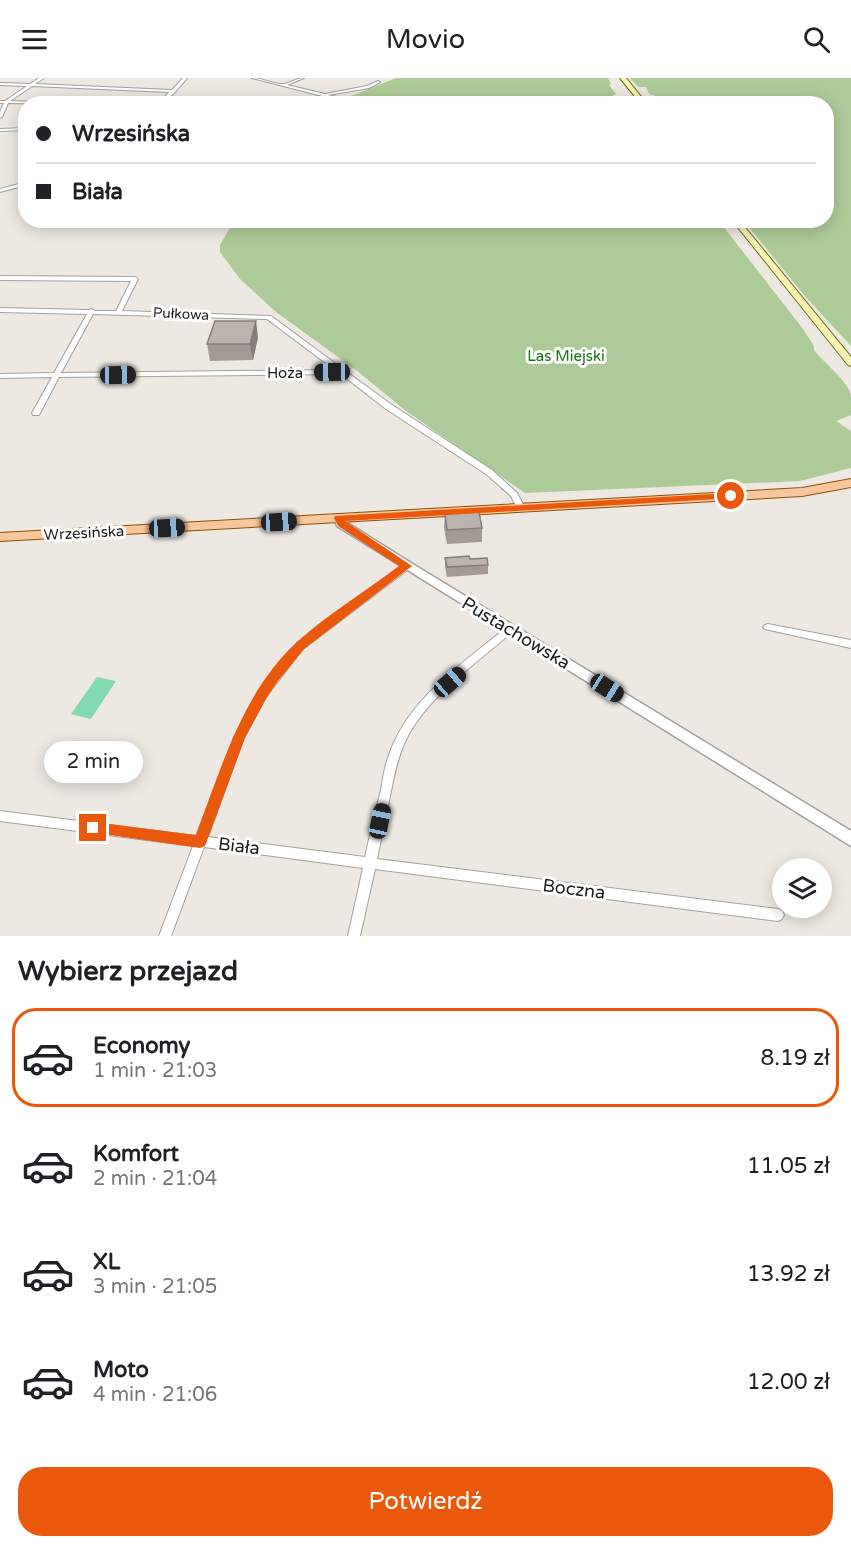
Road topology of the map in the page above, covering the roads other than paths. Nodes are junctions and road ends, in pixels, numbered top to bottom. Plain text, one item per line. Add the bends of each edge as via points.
1 (42, 78) edge
2 (185, 78) edge
3 (254, 78) edge
4 (302, 78) edge
5 (618, 78) edge
6 (623, 78) edge
7 (378, 82) dead end
8 (0, 84) edge
9 (284, 85) junction
10 (31, 86) junction
11 (172, 91) junction
12 (324, 94) junction
13 (167, 96) edge
14 (327, 96) edge
15 (635, 96) edge
16 (636, 96) edge
17 (7, 101) junction
18 (18, 101) edge
19 (0, 102) edge
20 (0, 117) edge
21 (18, 129) edge
22 (0, 130) edge
23 (18, 185) edge
24 (0, 191) edge
25 (741, 228) edge
26 (0, 278) edge
27 (0, 310) edge
28 (93, 311) junction
29 (119, 311) junction
30 (851, 363) edge
31 (345, 372) junction
32 (57, 375) junction
33 (0, 376) edge
34 (36, 413) dead end
35 (851, 483) edge
36 (521, 508) junction
37 (339, 518) junction
38 (0, 537) edge
39 (407, 566) junction
40 (768, 627) dead end
41 (510, 629) junction
42 (851, 644) edge
43 (0, 816) edge
44 (851, 839) edge
45 (200, 841) junction
46 (371, 863) junction
47 (772, 914) edge
48 (165, 936) edge
49 (354, 936) edge

1 - 10 street
2 - 11 street
3 - 9 street
4 - 9 street
5 - 15 main road
6 - 16 main road
7 - 12 street
8 - 10 street
9 - 12 street
10 - 11 street
10 - 17 street
11 - 13 street
12 - 14 street
17 - 18 street
17 - 19 street
17 - 20 street
21 - 22 street
23 - 24 street
25 - 30 main road
26 - 29 street via 135,279
27 - 28 street, Pułkowa
28 - 29 street, Pułkowa
28 - 32 street
29 - 31 street, Pułkowa via 268,317
31 - 32 street, Hoża
31 - 36 street via 389,407 489,472 514,495
32 - 33 street, Hoża
32 - 34 street
35 - 36 main road, Wrzesińska via 802,492
36 - 37 main road, Wrzesińska
37 - 38 main road, Wrzesińska
37 - 39 street, Pustachowska via 341,524
39 - 41 street, Pustachowska
39 - 45 street via 300,646 268,686 239,737
40 - 42 street
41 - 44 street, Pustachowska
41 - 46 street via 426,702 407,727 393,758
43 - 45 street, Biała
45 - 46 street, Biała
45 - 48 street
46 - 47 street, Boczna
46 - 49 street

